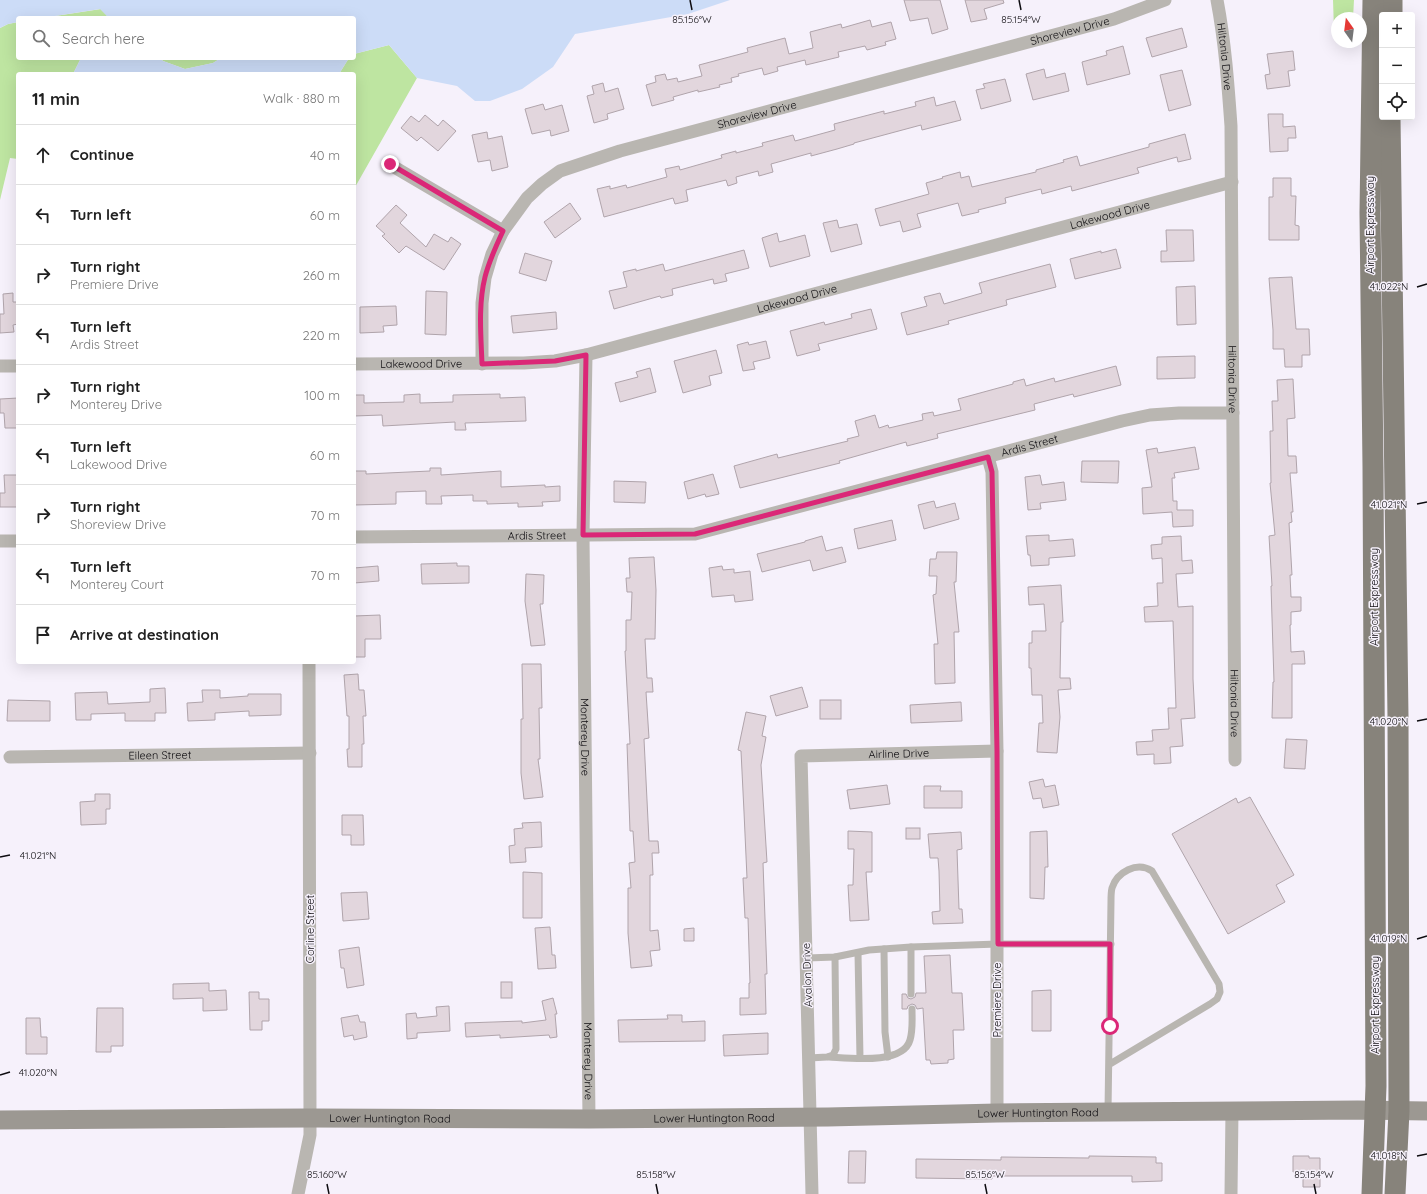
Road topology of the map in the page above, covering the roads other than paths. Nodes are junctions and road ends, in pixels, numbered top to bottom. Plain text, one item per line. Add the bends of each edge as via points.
1 (1165, 0) edge
2 (1217, 0) edge
3 (1373, 0) edge
4 (1392, 0) edge
5 (1392, 12) edge
6 (1390, 120) edge
7 (390, 164) dead end
8 (1232, 182) junction
9 (503, 231) junction
10 (586, 355) junction
11 (356, 364) edge
12 (482, 364) junction
13 (0, 366) edge
14 (16, 366) edge
15 (1233, 413) junction
16 (988, 457) junction
17 (583, 535) junction
18 (356, 537) edge
19 (0, 541) edge
20 (16, 541) edge
21 (309, 664) edge
22 (997, 751) junction
23 (310, 753) junction
24 (801, 756) joint
25 (10, 757) dead end
26 (1235, 760) dead end
27 (998, 944) junction
28 (1110, 944) junction
29 (911, 947) junction
30 (884, 949) junction
31 (858, 953) junction
32 (835, 957) junction
33 (807, 958) junction
34 (911, 994) dead end
35 (912, 1009) dead end
36 (827, 1057) junction
37 (888, 1057) junction
38 (809, 1058) junction
39 (860, 1058) junction
40 (1110, 1064) junction
41 (1232, 1110) junction
42 (1375, 1110) junction
43 (1399, 1111) junction
44 (1427, 1111) edge
45 (1108, 1112) junction
46 (997, 1113) junction
47 (810, 1117) junction
48 (310, 1118) junction
49 (589, 1119) junction
50 (0, 1120) edge
51 (298, 1194) edge
52 (812, 1194) edge
53 (1231, 1194) edge
54 (1372, 1194) edge
55 (1395, 1194) edge

1 - 9 street, Shoreview Drive via 1114,19 620,151 560,171 527,198
2 - 8 street, Hiltonia Drive via 1228,74
3 - 42 main road, Airport Expressway via 1370,213
4 - 5 main road
6 - 43 main road, Airport Expressway via 1398,716
7 - 9 street
8 - 10 street, Lakewood Drive
8 - 15 street, Hiltonia Drive
9 - 12 street, Shoreview Drive via 492,254 485,278 482,302
10 - 12 street, Lakewood Drive via 555,361
10 - 17 street, Monterey Drive
11 - 12 street, Lakewood Drive
13 - 14 street
15 - 16 street, Ardis Street via 1150,415
15 - 26 street, Hiltonia Drive
16 - 17 street, Ardis Street via 695,534
16 - 22 street, Premiere Drive via 992,472
17 - 18 street, Ardis Street
17 - 49 street, Monterey Drive
19 - 20 street
21 - 23 street, Corline Street
22 - 24 street, Airline Drive
22 - 27 street, Premiere Drive
23 - 25 street, Eileen Street
23 - 48 street, Corline Street
24 - 33 street, Avalon Drive
27 - 28 lane
27 - 29 lane
27 - 46 street, Premiere Drive
28 - 40 lane
28 - 40 lane via 1112,887 1127,870 1137,866 1146,867 1152,871 1164,890 1219,984 1220,992 1217,999 1210,1004
29 - 30 lane
29 - 34 lane
30 - 31 lane
30 - 37 lane via 885,1032
31 - 32 lane
31 - 39 lane
32 - 33 lane
32 - 36 lane via 836,1049 833,1055
33 - 38 street, Avalon Drive
35 - 37 lane via 910,1041 899,1053
36 - 38 lane
36 - 39 lane
37 - 39 lane
38 - 47 street, Avalon Drive
40 - 45 lane
41 - 42 main road, Lower Huntington Road
41 - 45 main road, Lower Huntington Road
41 - 53 street
42 - 43 main road, Lower Huntington Road
42 - 54 main road, Airport Expressway
43 - 44 main road, Lower Huntington Road
43 - 55 main road, Airport Expressway
45 - 46 main road, Lower Huntington Road
46 - 47 main road, Lower Huntington Road
47 - 49 main road, Lower Huntington Road
47 - 52 street, Avalon Drive
48 - 49 main road, Lower Huntington Road
48 - 50 main road, Lower Huntington Road
48 - 51 street, Corline Street via 310,1135

